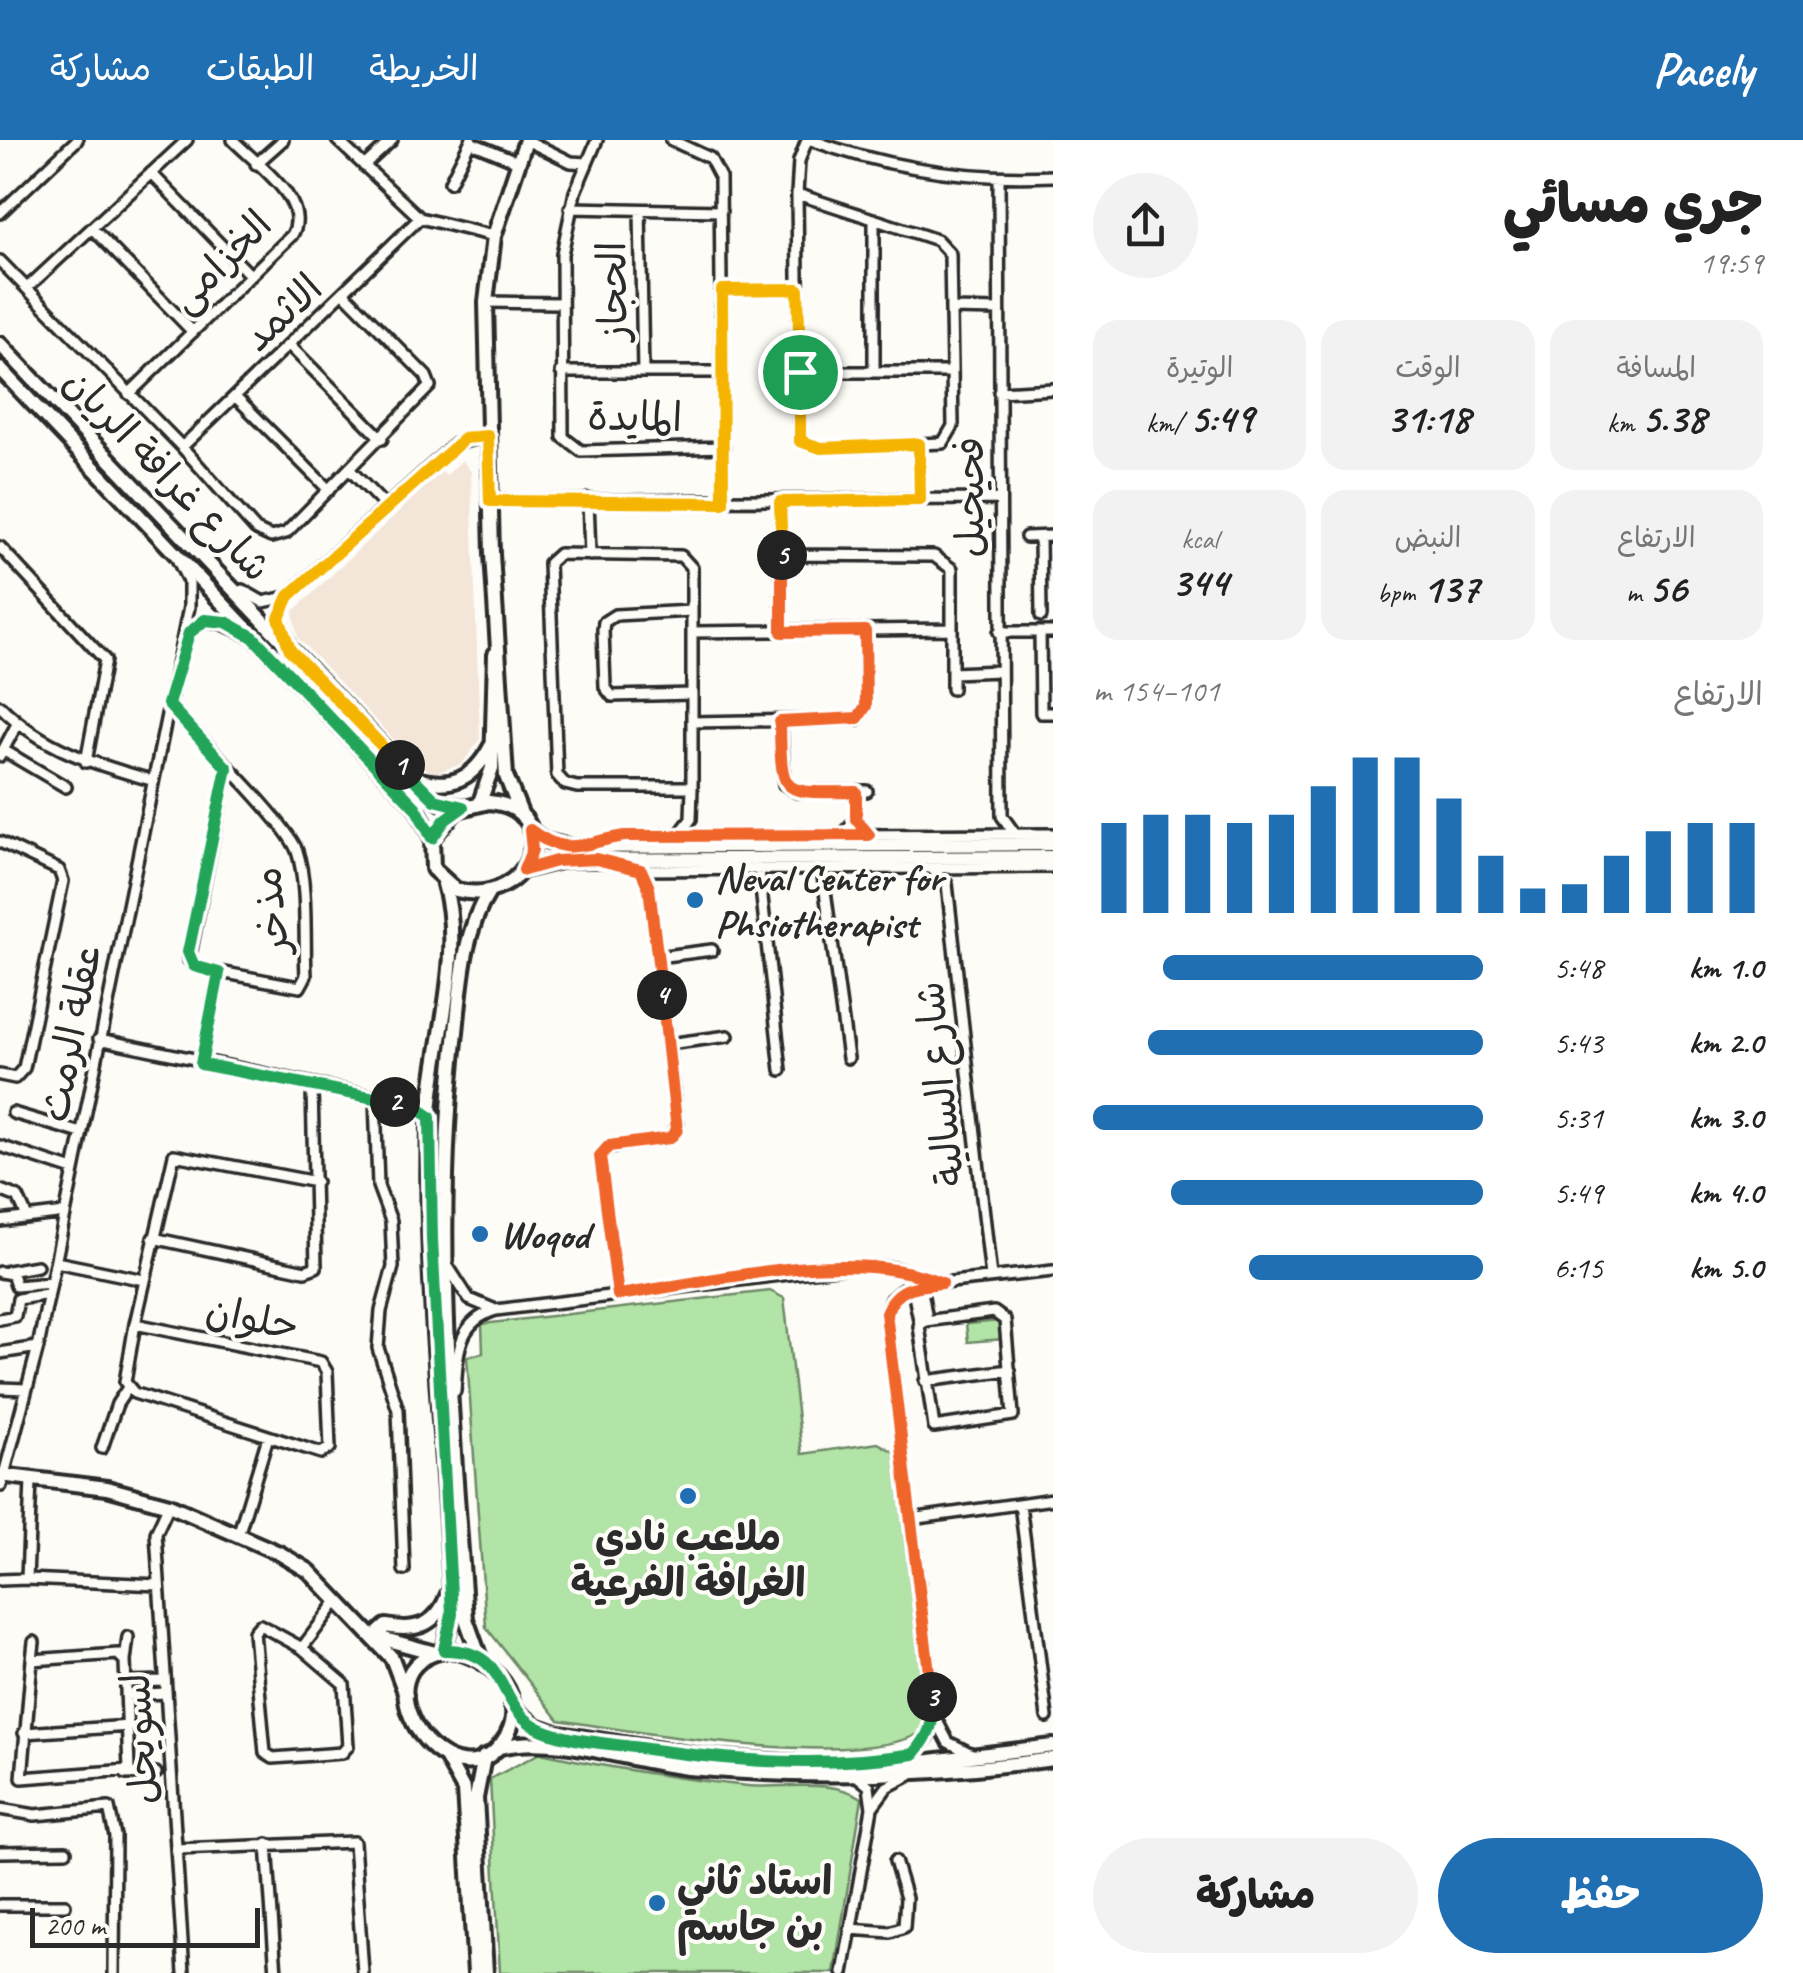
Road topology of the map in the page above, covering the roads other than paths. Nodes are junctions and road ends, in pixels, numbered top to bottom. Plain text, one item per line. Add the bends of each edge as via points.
1 (187, 140) edge
2 (234, 140) edge
3 (283, 140) edge
4 (337, 140) edge
5 (392, 140) edge
6 (526, 140) edge
7 (598, 140) edge
8 (670, 140) edge
9 (809, 140) edge
10 (471, 141) edge
11 (69, 142) edge
12 (516, 161) junction
13 (256, 164) junction
14 (364, 166) junction
15 (584, 168) junction
16 (151, 173) junction
17 (1053, 176) edge
18 (1000, 178) junction
19 (450, 182) dead end
20 (797, 194) junction
21 (570, 208) junction
22 (640, 210) junction
23 (721, 211) junction
24 (0, 214) edge
25 (420, 218) junction
26 (874, 218) junction
27 (92, 228) junction
28 (494, 236) junction
29 (0, 261) edge
30 (251, 276) junction
31 (27, 288) junction
32 (798, 289) junction
33 (722, 290) junction
34 (345, 294) junction
35 (486, 302) junction
36 (561, 303) junction
37 (951, 310) junction
38 (998, 310) junction
39 (193, 332) junction
40 (0, 344) edge
41 (290, 346) junction
42 (0, 370) edge
43 (562, 372) junction
44 (643, 372) junction
45 (723, 372) junction
46 (800, 372) junction
47 (874, 372) junction
48 (952, 372) junction
49 (1053, 389) edge
50 (999, 392) junction
51 (129, 394) junction
52 (236, 396) junction
53 (488, 436) junction
54 (382, 439) junction
55 (919, 444) junction
56 (182, 447) junction
57 (724, 447) junction
58 (350, 470) junction
59 (329, 490) junction
60 (999, 499) junction
61 (588, 500) junction
62 (920, 500) junction
63 (490, 501) junction
64 (780, 502) junction
65 (723, 503) junction
66 (385, 506) junction
67 (1053, 536) edge
68 (1026, 537) dead end
69 (1040, 537) junction
70 (0, 547) edge
71 (590, 555) junction
72 (782, 555) junction
73 (176, 556) junction
74 (228, 584) junction
75 (289, 596) junction
76 (692, 611) junction
77 (1041, 616) dead end
78 (950, 629) junction
79 (865, 631) junction
80 (692, 632) junction
81 (782, 632) junction
82 (999, 632) junction
83 (1040, 632) junction
84 (1053, 632) edge
85 (253, 637) junction
86 (181, 649) junction
87 (290, 650) junction
88 (1000, 671) junction
89 (952, 672) junction
90 (952, 689) dead end
91 (497, 690) junction
92 (692, 694) junction
93 (168, 704) junction
94 (0, 706) edge
95 (1053, 712) edge
96 (692, 722) junction
97 (780, 722) junction
98 (17, 724) junction
99 (492, 744) junction
100 (1, 752) edge
101 (86, 762) junction
102 (227, 768) junction
103 (411, 777) junction
104 (151, 780) junction
105 (66, 787) dead end
106 (692, 787) junction
107 (480, 802) junction
108 (463, 807) junction
109 (522, 816) junction
110 (1002, 816) junction
111 (692, 819) junction
112 (856, 819) junction
113 (530, 830) junction
114 (984, 834) junction
115 (1021, 834) junction
116 (842, 835) junction
117 (869, 835) junction
118 (678, 836) junction
119 (708, 836) junction
120 (432, 838) junction
121 (0, 842) edge
122 (956, 845) junction
123 (1052, 845) edge
124 (740, 846) junction
125 (595, 853) junction
126 (904, 858) junction
127 (992, 858) junction
128 (926, 868) junction
129 (962, 868) junction
130 (1053, 868) edge
131 (822, 869) junction
132 (524, 870) junction
133 (641, 870) junction
134 (759, 870) junction
135 (444, 884) junction
136 (947, 884) junction
137 (489, 892) junction
138 (712, 950) dead end
139 (657, 957) junction
140 (219, 973) junction
141 (728, 1036) dead end
142 (99, 1039) junction
143 (668, 1044) junction
144 (848, 1058) dead end
145 (201, 1064) junction
146 (782, 1070) dead end
147 (0, 1075) edge
148 (312, 1087) junction
149 (431, 1096) junction
150 (375, 1098) junction
151 (409, 1104) junction
152 (13, 1113) dead end
153 (430, 1117) junction
154 (80, 1133) junction
155 (0, 1146) edge
156 (73, 1170) junction
157 (316, 1182) junction
158 (0, 1190) edge
159 (65, 1213) junction
160 (27, 1216) junction
161 (0, 1221) edge
162 (154, 1238) junction
163 (56, 1262) junction
164 (446, 1263) junction
165 (37, 1266) dead end
166 (4, 1271) edge
167 (1053, 1271) edge
168 (991, 1277) junction
169 (144, 1280) junction
170 (942, 1283) junction
171 (916, 1286) junction
172 (50, 1288) junction
173 (618, 1295) junction
174 (496, 1310) junction
175 (0, 1319) edge
176 (924, 1322) junction
177 (135, 1324) junction
178 (38, 1346) junction
179 (0, 1353) edge
180 (1010, 1370) junction
181 (926, 1381) junction
182 (0, 1388) edge
183 (26, 1389) junction
184 (127, 1389) junction
185 (454, 1409) junction
186 (268, 1437) junction
187 (102, 1448) dead end
188 (0, 1475) edge
189 (26, 1480) junction
190 (0, 1486) edge
191 (1053, 1499) edge
192 (169, 1504) junction
193 (1020, 1504) junction
194 (911, 1519) junction
195 (239, 1532) junction
196 (404, 1570) dead end
197 (27, 1579) junction
198 (0, 1580) edge
199 (159, 1585) junction
200 (451, 1587) junction
201 (338, 1600) junction
202 (371, 1633) junction
203 (128, 1636) dead end
204 (34, 1642) dead end
205 (302, 1648) junction
206 (439, 1652) junction
207 (480, 1658) junction
208 (32, 1660) junction
209 (126, 1661) junction
210 (165, 1681) junction
211 (126, 1682) junction
212 (166, 1693) junction
213 (126, 1695) junction
214 (406, 1695) junction
215 (512, 1707) junction
216 (1047, 1716) dead end
217 (934, 1717) junction
218 (130, 1726) junction
219 (24, 1734) junction
220 (500, 1746) junction
221 (1053, 1746) edge
222 (977, 1756) junction
223 (446, 1757) junction
224 (484, 1757) junction
225 (1053, 1760) edge
226 (855, 1769) junction
227 (20, 1773) junction
228 (156, 1773) dead end
229 (914, 1773) junction
230 (126, 1774) junction
231 (18, 1790) dead end
232 (872, 1808) junction
233 (0, 1809) edge
234 (267, 1844) junction
235 (177, 1849) junction
236 (66, 1851) dead end
237 (0, 1852) edge
238 (896, 1861) dead end
239 (0, 1905) edge
240 (65, 1906) dead end
241 (850, 1929) junction
242 (114, 1973) edge
243 (184, 1973) edge
244 (276, 1973) edge
245 (363, 1973) edge
246 (475, 1973) edge
247 (486, 1973) edge
248 (843, 1973) edge

1 - 16 street
2 - 13 street, الخزامى
3 - 13 street, الخزامى
4 - 14 street
5 - 14 street
6 - 12 street
6 - 15 street
7 - 15 street, المايدة
8 - 23 street, المايدة via 714,162
9 - 18 street via 902,166
9 - 20 street via 799,161
10 - 12 street
10 - 19 street
11 - 24 street
12 - 28 street
13 - 30 street, الخزامى via 297,207 299,224
14 - 25 street
15 - 21 street, المايدة
16 - 27 street
16 - 30 street
17 - 18 street
18 - 38 street, فحيحيل
20 - 26 street
20 - 32 street
21 - 22 street
21 - 36 street, المايدة
22 - 23 street
22 - 44 street, الحجاز
23 - 33 street, المايدة
25 - 28 street
25 - 34 street, الاثمد
26 - 37 street via 937,240 950,254
26 - 47 street
27 - 31 street
27 - 39 street
28 - 35 street
29 - 31 street
30 - 39 street, الخزامى
31 - 51 street
32 - 33 street
32 - 46 street
33 - 45 street, المايدة
34 - 41 street, الاثمد
34 - 54 street via 430,386
35 - 36 street
35 - 53 street
36 - 43 street, المايدة
37 - 38 street
37 - 48 street
38 - 50 street, فحيحيل
39 - 51 street, الخزامى
40 - 74 street, شارع غرافة الريان
41 - 52 street, الاثمد
41 - 54 street
42 - 73 street, شارع غرافة الريان
43 - 44 street
43 - 57 street, المايدة via 562,433 577,450
44 - 45 street
45 - 57 street, المايدة
46 - 47 street
46 - 55 street via 800,441 821,448
47 - 48 street
48 - 55 street via 953,426 943,443
49 - 50 street
50 - 60 street, فحيحيل
51 - 56 street
52 - 56 street, الاثمد
52 - 59 street
53 - 63 street
53 - 66 street via 455,444
54 - 58 street
55 - 62 street
56 - 59 street via 270,538 286,533
57 - 65 street, المايدة
58 - 59 street
58 - 66 street
60 - 62 street
60 - 82 street, فحيحيل
61 - 63 street
61 - 65 street
61 - 71 street
62 - 64 street
63 - 91 street
64 - 65 street
64 - 72 street
66 - 75 street
67 - 69 street
68 - 69 street
69 - 77 street
70 - 101 street via 105,660
71 - 76 street via 681,556 692,568
71 - 106 street via 559,554 549,563 557,775 577,788
72 - 78 street via 946,560 952,569
72 - 81 street
73 - 85 street, شارع غرافة الريان
73 - 86 street, عقلة الرمث via 190,590
74 - 75 street via 263,602
74 - 87 street, شارع غرافة الريان
75 - 87 street via 279,618
76 - 80 street
76 - 92 street via 615,615 603,630 612,696
78 - 79 street
78 - 89 street
79 - 81 street
79 - 97 street via 866,706 858,718
80 - 81 street
80 - 92 street
82 - 83 street
82 - 88 street, فحيحيل
83 - 84 street
83 - 95 street via 1041,713
85 - 86 street via 210,620 193,628
85 - 120 street, شارع غرافة الريان via 416,808
86 - 93 street, عقلة الرمث
87 - 103 street, شارع غرافة الريان
88 - 89 street
88 - 110 street, فحيحيل
89 - 90 street
91 - 99 street
91 - 109 street via 506,776
92 - 96 street
93 - 102 street, مذخر
93 - 104 street, عقلة الرمث
94 - 98 street
96 - 97 street
96 - 106 street
97 - 112 street via 784,784 797,792 862,791
98 - 100 street
98 - 101 street
99 - 103 street via 461,780 439,785
99 - 107 street via 491,777
100 - 105 street
101 - 104 street
102 - 140 street, مذخر via 188,952 194,966
102 - 140 street, مذخر via 296,849 306,976 296,988
103 - 108 street, شارع غرافة الريان via 440,802
104 - 142 street, عقلة الرمث
106 - 111 street
107 - 108 street
107 - 109 street via 505,804
108 - 120 street
109 - 113 street
110 - 114 street
110 - 115 street
111 - 118 street
111 - 119 street
112 - 116 street
112 - 117 street
113 - 125 street via 554,845
113 - 132 street
114 - 115 street
114 - 117 street
114 - 122 street
115 - 123 street
116 - 117 street
116 - 119 street
118 - 119 street
118 - 125 street via 624,836
119 - 124 street
120 - 135 street via 433,868
121 - 147 street via 59,870 63,881 22,1072
122 - 123 street
122 - 124 street
123 - 127 street
124 - 125 street
125 - 126 street
125 - 132 street
125 - 133 street
126 - 127 street
126 - 128 street
127 - 129 street
128 - 129 street
128 - 131 street
128 - 136 street
129 - 130 street
129 - 136 street
131 - 134 street
131 - 144 street
132 - 137 street
133 - 134 street
133 - 139 street
134 - 146 street
135 - 137 street
135 - 149 street via 452,938
136 - 168 street, شارع السالية
137 - 164 street via 470,933 452,1059 444,1133
138 - 139 street
139 - 143 street
140 - 145 street, مذخر
141 - 143 street
142 - 145 street
142 - 154 street, عقلة الرمث
143 - 173 street via 675,1134 609,1146 600,1156
145 - 148 street
148 - 150 street
148 - 157 street
149 - 151 street
149 - 153 street
150 - 151 street
150 - 196 street via 378,1186 391,1220 393,1268 378,1348 398,1410
151 - 153 street
152 - 154 street
153 - 200 street
154 - 156 street, عقلة الرمث
155 - 156 street
156 - 159 street, عقلة الرمث
157 - 162 street via 178,1154 170,1159
157 - 162 street via 313,1270
158 - 160 street via 18,1197
159 - 160 street
159 - 163 street, عقلة الرمث
160 - 161 street
162 - 169 street
163 - 169 street
163 - 172 street, عقلة الرمث
164 - 174 street via 469,1300
164 - 185 street
165 - 166 street
166 - 172 street via 16,1286
167 - 168 street
168 - 170 street
169 - 177 street
170 - 171 street
170 - 173 street via 880,1266
171 - 176 street
171 - 194 street via 891,1299 886,1313
172 - 175 street via 18,1299 20,1315
172 - 178 street, عقلة الرمث
173 - 174 street
174 - 185 street via 479,1315 462,1337
176 - 180 street via 1001,1314
176 - 181 street
177 - 184 street
177 - 186 street, حلوان via 324,1364 330,1448 321,1454
178 - 179 street
178 - 183 street, عقلة الرمث
180 - 181 street
180 - 181 street via 1014,1412 1006,1419 934,1426
182 - 183 street
183 - 188 street, عقلة الرمث
184 - 186 street, حلوان
184 - 187 street
185 - 207 street via 466,1619
186 - 195 street
188 - 189 street
188 - 190 street, عقلة الرمث
189 - 190 street
189 - 192 street via 107,1488
189 - 197 street
191 - 193 street
192 - 195 street
192 - 199 street, لسويحل via 156,1533
193 - 194 street
193 - 216 street
194 - 217 street
195 - 201 street via 309,1571
197 - 198 street
197 - 199 street
199 - 210 street, لسويحل
200 - 202 street via 444,1607 427,1624
200 - 206 street via 451,1631
201 - 202 street
201 - 205 street
202 - 206 street via 395,1645
202 - 214 street via 398,1667
203 - 209 street
204 - 208 street
205 - 205 street via 266,1624 254,1632 262,1749 273,1758 342,1754 348,1746 344,1684
206 - 207 street
206 - 214 street via 415,1666
207 - 215 street via 503,1679
208 - 209 street via 118,1654
208 - 219 street
209 - 211 street
210 - 211 street
210 - 212 street, لسويحل
211 - 213 street
212 - 213 street
212 - 235 street, لسويحل
213 - 218 street
214 - 223 street via 418,1734
215 - 220 street
215 - 226 street via 543,1730 611,1744
217 - 222 street via 948,1742
217 - 226 street via 914,1754
218 - 219 street
218 - 230 street via 132,1764
219 - 227 street
220 - 224 street
220 - 226 street via 531,1743 720,1770
221 - 222 street
222 - 226 street
223 - 224 street
223 - 246 street via 464,1790
224 - 247 street via 476,1798
225 - 229 street
226 - 229 street
226 - 232 street via 869,1786
227 - 230 street via 26,1780
227 - 231 street
228 - 230 street
229 - 232 street via 887,1787
232 - 241 street
233 - 242 street via 36,1815 109,1808 116,1836
234 - 235 street
234 - 244 street
234 - 245 street via 354,1842
235 - 243 street, لسويحل
236 - 237 street
238 - 241 street via 906,1898 904,1927
239 - 240 street
241 - 248 street

